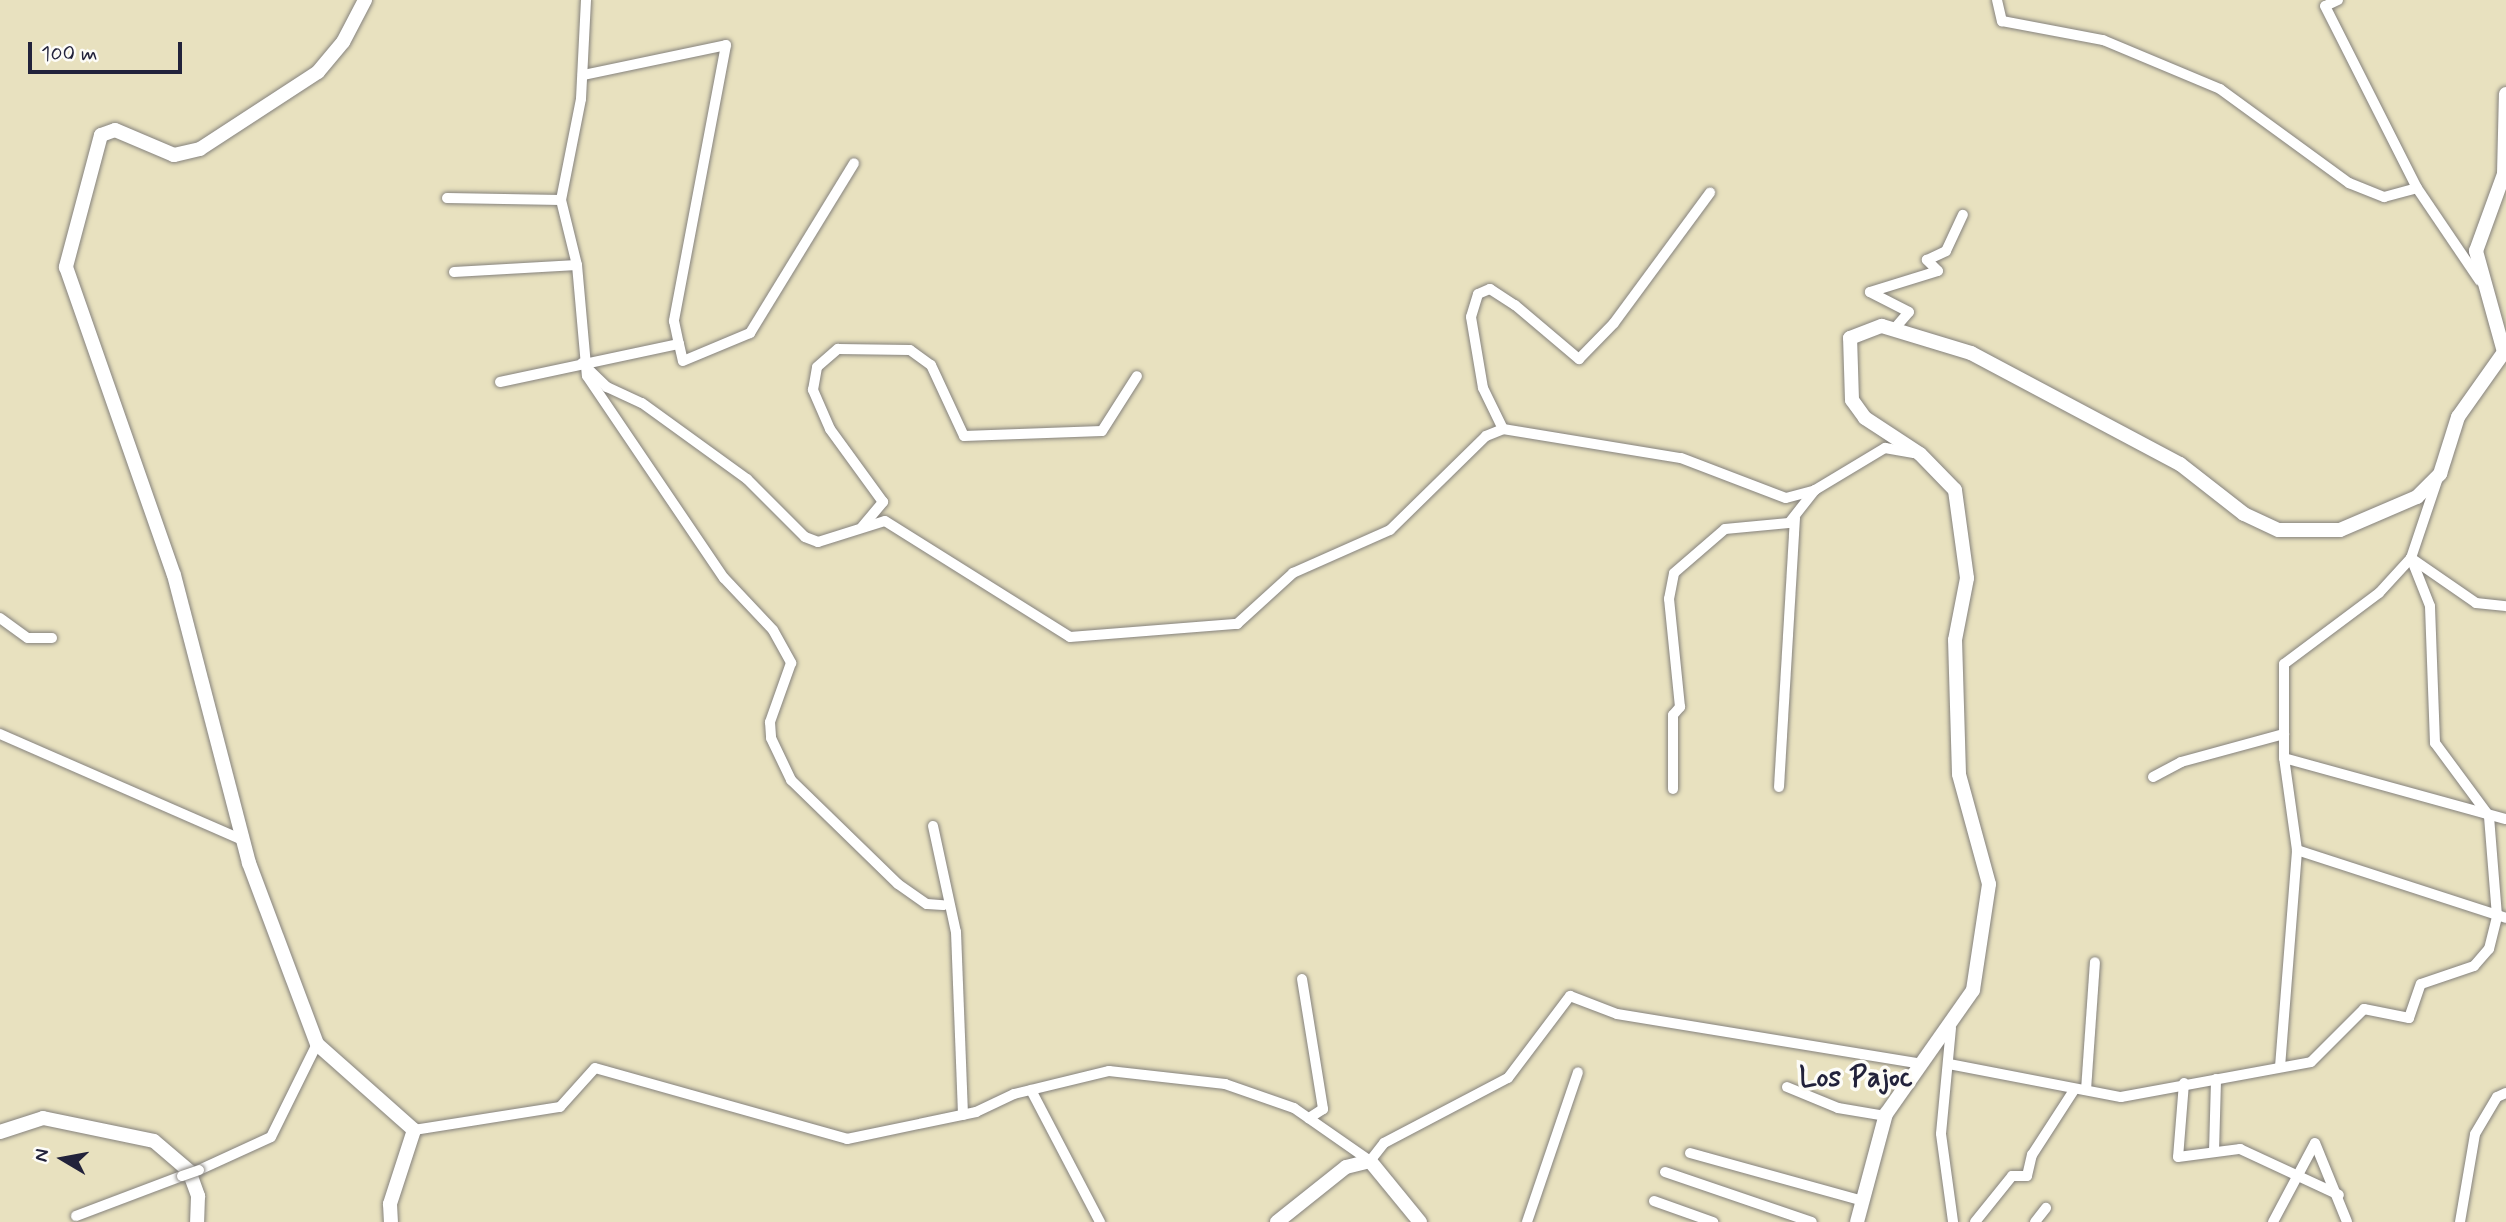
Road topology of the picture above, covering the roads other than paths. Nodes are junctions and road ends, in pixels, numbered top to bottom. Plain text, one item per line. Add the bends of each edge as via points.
1 (365, 0) edge
2 (586, 0) edge
3 (1997, 0) edge
4 (2338, 0) edge
5 (583, 75) junction
6 (2506, 94) edge
7 (854, 163) dead end
8 (2417, 188) junction
9 (1710, 193) dead end
10 (447, 198) dead end
11 (561, 200) junction
12 (1963, 215) dead end
13 (577, 265) junction
14 (454, 272) dead end
15 (2480, 281) junction
16 (1895, 328) junction
17 (679, 344) junction
18 (2505, 353) edge
19 (582, 363) junction
20 (1137, 376) dead end
21 (500, 382) dead end
22 (1503, 429) junction
23 (1920, 454) junction
24 (2440, 474) junction
25 (1815, 490) junction
26 (1795, 517) junction
27 (861, 528) junction
28 (2412, 558) junction
29 (2506, 606) edge
30 (0, 618) edge
31 (52, 638) dead end
32 (0, 734) edge
33 (2284, 734) junction
34 (2284, 758) junction
35 (2153, 778) dead end
36 (1779, 788) dead end
37 (1673, 789) dead end
38 (2489, 816) junction
39 (2506, 819) edge
40 (933, 826) dead end
41 (243, 839) junction
42 (2297, 850) junction
43 (943, 905) dead end
44 (2501, 917) edge
45 (2095, 962) dead end
46 (1302, 979) dead end
47 (1951, 1028) junction
48 (317, 1044) junction
49 (1921, 1064) junction
50 (1949, 1064) junction
51 (2280, 1067) junction
52 (1578, 1072) dead end
53 (2216, 1079) junction
54 (2184, 1083) junction
55 (1787, 1087) dead end
56 (1031, 1090) junction
57 (2074, 1090) junction
58 (2086, 1090) junction
59 (2506, 1093) edge
60 (963, 1115) junction
61 (1886, 1116) junction
62 (1309, 1118) junction
63 (414, 1130) junction
64 (0, 1132) edge
65 (2214, 1152) junction
66 (1690, 1153) dead end
67 (1370, 1161) junction
68 (1665, 1172) dead end
69 (2295, 1173) junction
70 (2339, 1195) junction
71 (1860, 1200) junction
72 (1654, 1201) dead end
73 (2046, 1208) dead end
74 (76, 1216) dead end
75 (197, 1222) edge
76 (391, 1222) edge
77 (1100, 1222) edge
78 (1277, 1222) edge
79 (1420, 1222) edge
80 (1527, 1222) edge
81 (1713, 1222) edge
82 (1812, 1222) edge
83 (1857, 1222) edge
84 (1953, 1222) edge
85 (1975, 1222) edge
86 (2035, 1222) edge
87 (2273, 1222) edge
88 (2347, 1222) edge
89 (2460, 1222) edge

1 - 41 street via 344,42 318,72 200,149 174,155 115,130 101,135 66,267 174,575
2 - 5 street
3 - 8 street via 2002,21 2103,40 2220,89 2348,183 2384,197
4 - 8 street via 2325,6
5 - 11 street
5 - 17 street via 726,45 674,321
6 - 15 street via 2504,174 2476,251
7 - 17 street via 750,333 683,361
8 - 15 street
9 - 22 street via 1621,313 1579,359 1515,305 1490,289 1478,294 1471,317 1483,388
10 - 11 street
11 - 13 street
12 - 16 street via 1946,251 1927,260 1938,271 1870,292 1909,312
13 - 14 street
13 - 19 street
15 - 18 street
16 - 23 street via 1860,330 1850,338 1852,400 1865,418
16 - 24 street via 1971,354 2180,464 2244,514 2279,530 2340,530 2417,497
17 - 19 street
18 - 24 street via 2458,416
19 - 21 street
19 - 27 street via 607,387 642,403 747,479 805,537 818,542
19 - 43 street via 724,578 773,630 791,663 770,722 771,738 791,780 898,884 928,904
20 - 27 street via 1102,431 964,436 931,365 910,350 838,349 817,367 813,390 830,429 883,502
22 - 25 street via 1681,458 1786,498
22 - 27 street via 1486,436 1390,530 1293,573 1237,624 1070,637 905,530 885,521
23 - 25 street via 1885,448
23 - 47 street via 1955,489 1965,530 1968,578 1955,640 1959,774 1989,884 1973,990
24 - 28 street
25 - 26 street
26 - 36 street
26 - 37 street via 1789,523 1725,529 1674,573 1669,599 1680,707 1673,715
28 - 29 street via 2476,603
28 - 33 street via 2379,593 2284,664
28 - 38 street via 2430,606 2435,743
30 - 31 street via 28,638
32 - 41 street
33 - 34 street
33 - 35 street via 2180,762
34 - 38 street
34 - 42 street
38 - 39 street
38 - 44 street
40 - 60 street via 956,932
41 - 48 street
42 - 44 street
42 - 51 street
44 - 51 street via 2488,949 2474,966 2421,984 2409,1018 2364,1010 2311,1062
45 - 58 street
46 - 62 street via 1323,1109
47 - 49 street
47 - 50 street
48 - 63 street
48 - 74 street, bridge via 271,1137 182,1177
49 - 61 street
49 - 67 street via 1617,1014 1570,996 1508,1078 1384,1143
50 - 57 street
50 - 84 street via 1941,1134
51 - 53 street
52 - 80 street
53 - 54 street
53 - 65 street
54 - 58 street via 2121,1097
54 - 65 street via 2178,1157
55 - 61 street via 1838,1108
56 - 60 street
56 - 62 street via 1109,1071 1225,1084
56 - 77 street
57 - 58 street
57 - 85 street via 2032,1155 2027,1176 2012,1176
59 - 89 street via 2475,1134
60 - 63 street via 847,1139 595,1068 560,1107
61 - 71 street
62 - 67 street
63 - 76 street via 390,1203
64 - 75 street via 43,1118 154,1142 189,1171 198,1196
65 - 69 street via 2240,1149
66 - 71 street
67 - 78 street via 1346,1167
67 - 79 street
68 - 82 street
69 - 70 street
69 - 70 street via 2315,1143
69 - 87 street
70 - 88 street
71 - 83 street
72 - 81 street
73 - 86 street

